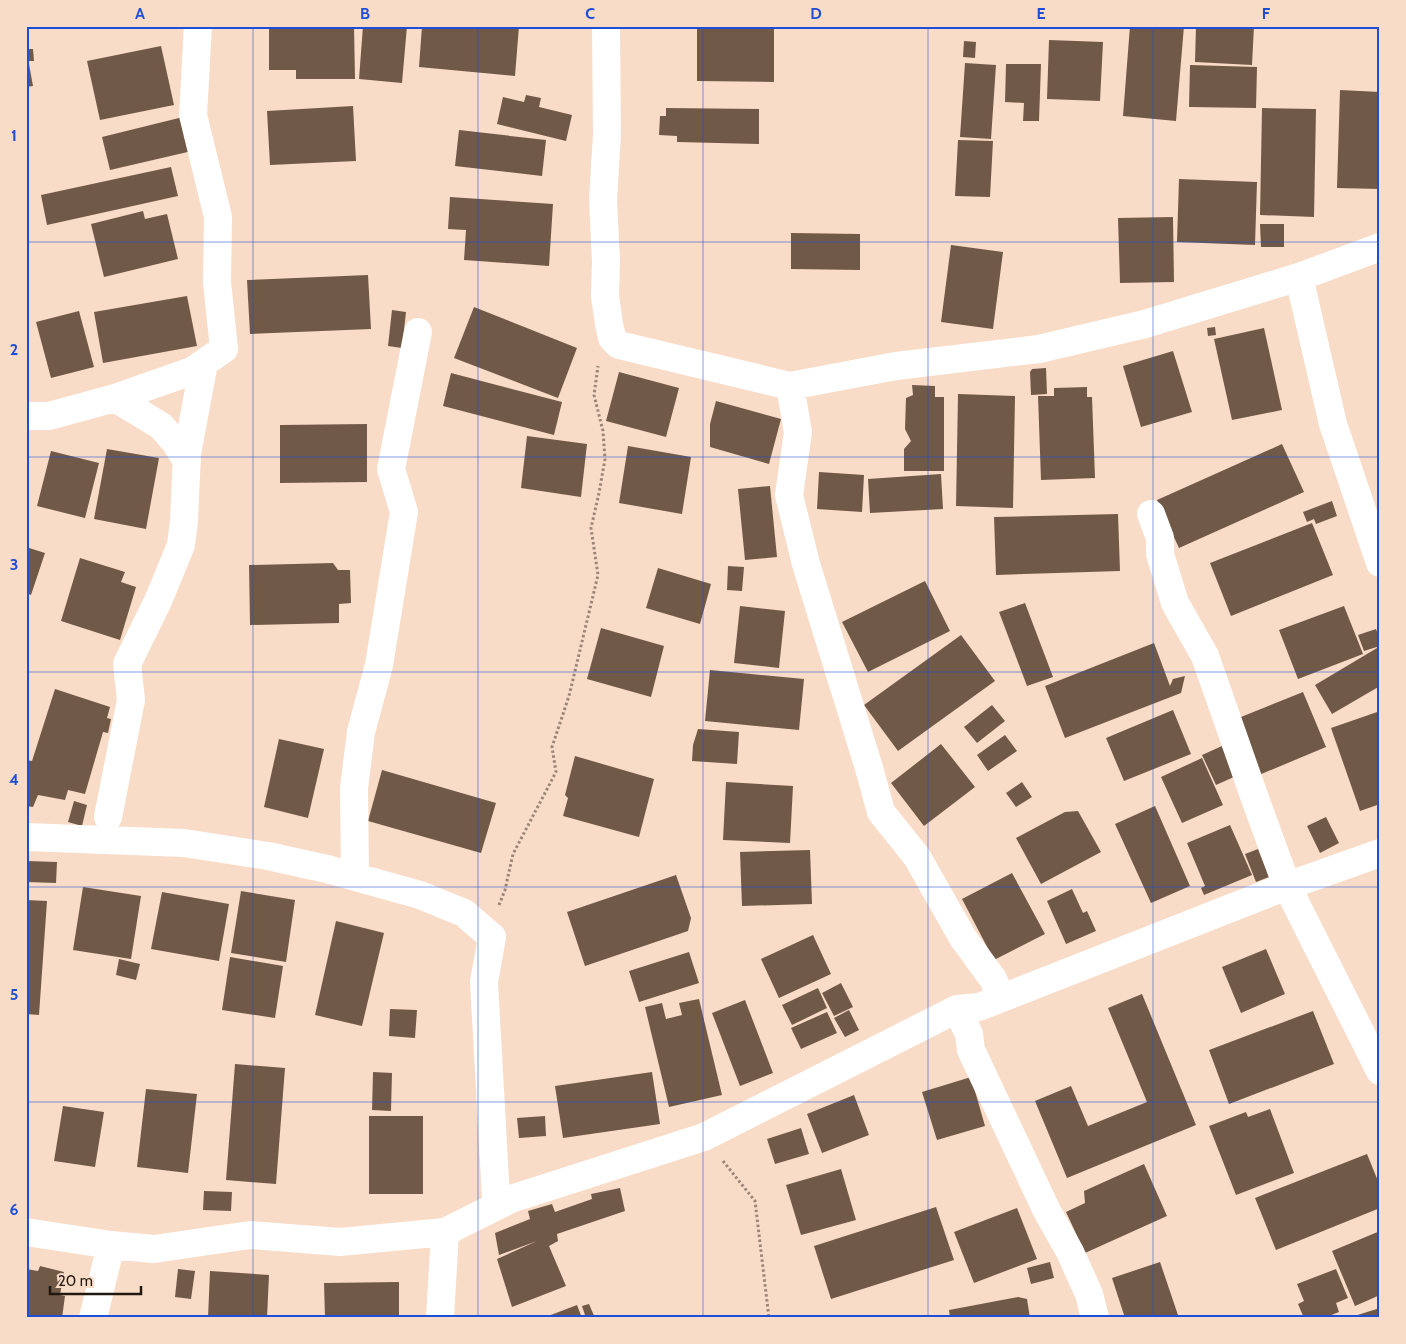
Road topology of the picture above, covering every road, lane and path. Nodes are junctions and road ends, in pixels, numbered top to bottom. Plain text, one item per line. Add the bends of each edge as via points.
1 (198, 26) edge
2 (606, 26) edge
3 (1380, 247) edge
4 (1299, 277) junction
5 (418, 332) dead end
6 (615, 341) junction
7 (204, 363) junction
8 (790, 386) junction
9 (115, 398) junction
10 (26, 416) edge
11 (186, 461) junction
12 (1151, 514) dead end
13 (1380, 563) edge
14 (108, 817) dead end
15 (26, 837) edge
16 (1380, 852) edge
17 (355, 876) junction
18 (1287, 886) junction
19 (487, 932) junction
20 (1000, 998) junction
21 (957, 1009) junction
22 (1380, 1071) edge
23 (704, 1137) junction
24 (496, 1198) dead end
25 (26, 1232) edge
26 (445, 1232) junction
27 (111, 1245) junction
28 (94, 1318) edge
29 (440, 1318) edge
30 (769, 1318) edge
31 (1095, 1318) edge

1 - 7 street via 193,115 218,217 217,282 224,349
2 - 6 street via 605,296 608,324
3 - 4 street
4 - 8 street via 1145,324 1039,349 896,366
4 - 13 street via 1333,424
5 - 17 street via 392,469 404,512 379,665 361,732 354,788
6 - 8 street via 619,345
6 - 19 path via 597,367 594,395 603,431 605,459 591,528 598,575 569,696 552,747 556,772 514,854 505,890
7 - 9 street via 192,371
7 - 11 street
8 - 20 street via 798,432 789,495 806,564 881,812 917,858 964,938 993,979
9 - 10 street via 49,416
9 - 11 street via 161,426
11 - 14 street via 181,545 128,664 131,700
12 - 18 street via 1160,538 1160,554 1175,604 1204,656
15 - 17 street via 184,843 268,856
16 - 18 street
17 - 19 street via 420,895 464,913
18 - 20 street
18 - 22 street
19 - 24 street via 492,937 484,982
20 - 21 street via 979,1007
21 - 23 street
21 - 31 street via 969,1034 971,1050 1047,1211 1074,1260
23 - 26 street via 511,1199
23 - 30 path via 755,1201
25 - 27 street
26 - 27 street via 340,1242 250,1235 154,1249
26 - 29 street
27 - 28 street

